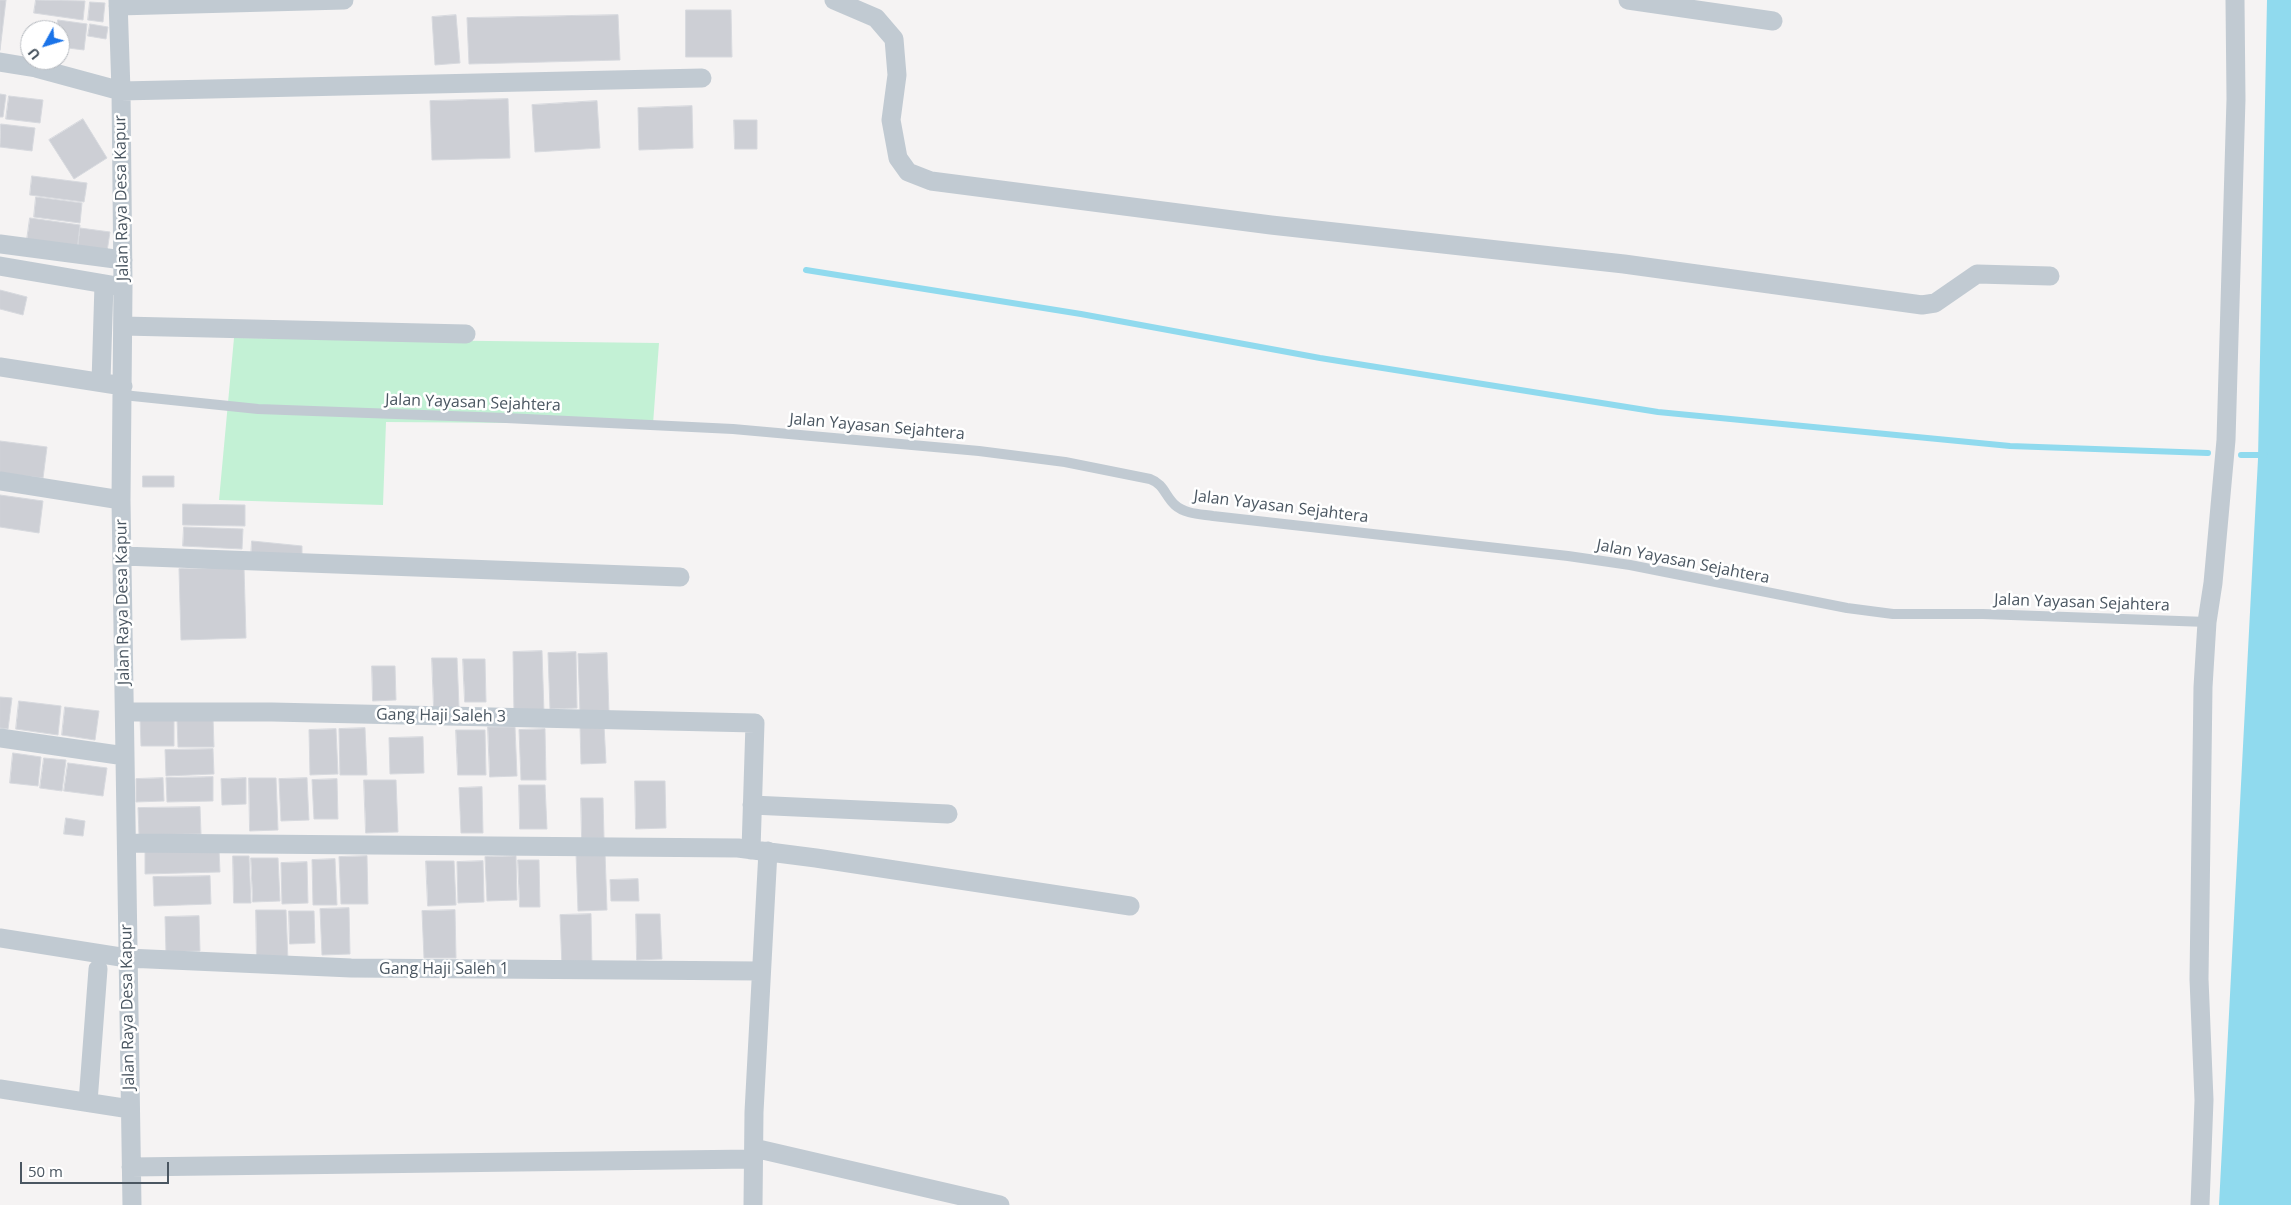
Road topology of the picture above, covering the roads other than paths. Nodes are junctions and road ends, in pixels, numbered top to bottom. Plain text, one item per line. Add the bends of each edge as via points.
1 (344, 0) edge
2 (834, 0) edge
3 (1628, 0) edge
4 (2235, 0) edge
5 (118, 3) edge
6 (1773, 21) dead end
7 (0, 62) edge
8 (702, 78) dead end
9 (121, 91) junction
10 (0, 244) edge
11 (123, 260) junction
12 (0, 266) edge
13 (2050, 276) dead end
14 (104, 284) junction
15 (123, 288) junction
16 (123, 326) junction
17 (466, 334) dead end
18 (0, 367) edge
19 (101, 382) junction
20 (123, 390) junction
21 (0, 482) edge
22 (121, 500) junction
23 (122, 556) junction
24 (680, 577) dead end
25 (2207, 622) junction
26 (126, 712) junction
27 (0, 738) edge
28 (125, 756) junction
29 (752, 805) junction
30 (948, 814) dead end
31 (127, 842) junction
32 (759, 851) junction
33 (1130, 906) dead end
34 (0, 938) edge
35 (127, 958) junction
36 (98, 969) dead end
37 (760, 971) junction
38 (0, 1089) edge
39 (88, 1102) junction
40 (130, 1109) junction
41 (753, 1153) junction
42 (131, 1168) junction
43 (132, 1205) edge
44 (753, 1205) edge
45 (1000, 1205) edge
46 (2200, 1205) edge

1 - 5 street
2 - 13 street via 876,18 894,39 897,75 891,120 898,158 908,172 931,181 1290,227 1653,268 1922,305 1939,301 1977,274
3 - 6 street
4 - 25 street via 2236,99 2226,440
5 - 9 street, Jalan Raya Desa Kapur
7 - 9 street via 36,68
8 - 9 street
9 - 11 street, Jalan Raya Desa Kapur
10 - 11 street
11 - 15 street, Jalan Raya Desa Kapur
12 - 14 street
14 - 15 street
14 - 19 street
15 - 16 street, Jalan Raya Desa Kapur
16 - 17 street
16 - 20 street, Jalan Raya Desa Kapur
18 - 19 street
19 - 20 street
20 - 22 street, Jalan Raya Desa Kapur
20 - 25 lane, Jalan Yayasan Sejahtera via 258,409 734,430 979,451 1065,462 1150,479 1161,486 1176,506 1188,512 1630,565 1847,608 1892,614
21 - 22 street
22 - 23 street, Jalan Raya Desa Kapur
23 - 24 street
23 - 26 street, Jalan Raya Desa Kapur
25 - 46 street via 2200,874 2199,979 2204,1100
26 - 28 street, Jalan Raya Desa Kapur
26 - 29 street, Gang Haji Saleh 3 via 281,712 755,723
27 - 28 street
28 - 31 street, Jalan Raya Desa Kapur
29 - 30 street
29 - 32 street
31 - 32 street via 635,846
31 - 35 street, Jalan Raya Desa Kapur
32 - 33 street
32 - 37 street
34 - 35 street, Gang Haji Saleh 1
35 - 37 street, Gang Haji Saleh 1 via 351,968
35 - 40 street, Jalan Raya Desa Kapur
36 - 39 street
37 - 41 street
38 - 39 street
39 - 40 street
40 - 42 street, Jalan Raya Desa Kapur
41 - 42 street
41 - 44 street
41 - 45 street
42 - 43 street, Jalan Raya Desa Kapur

